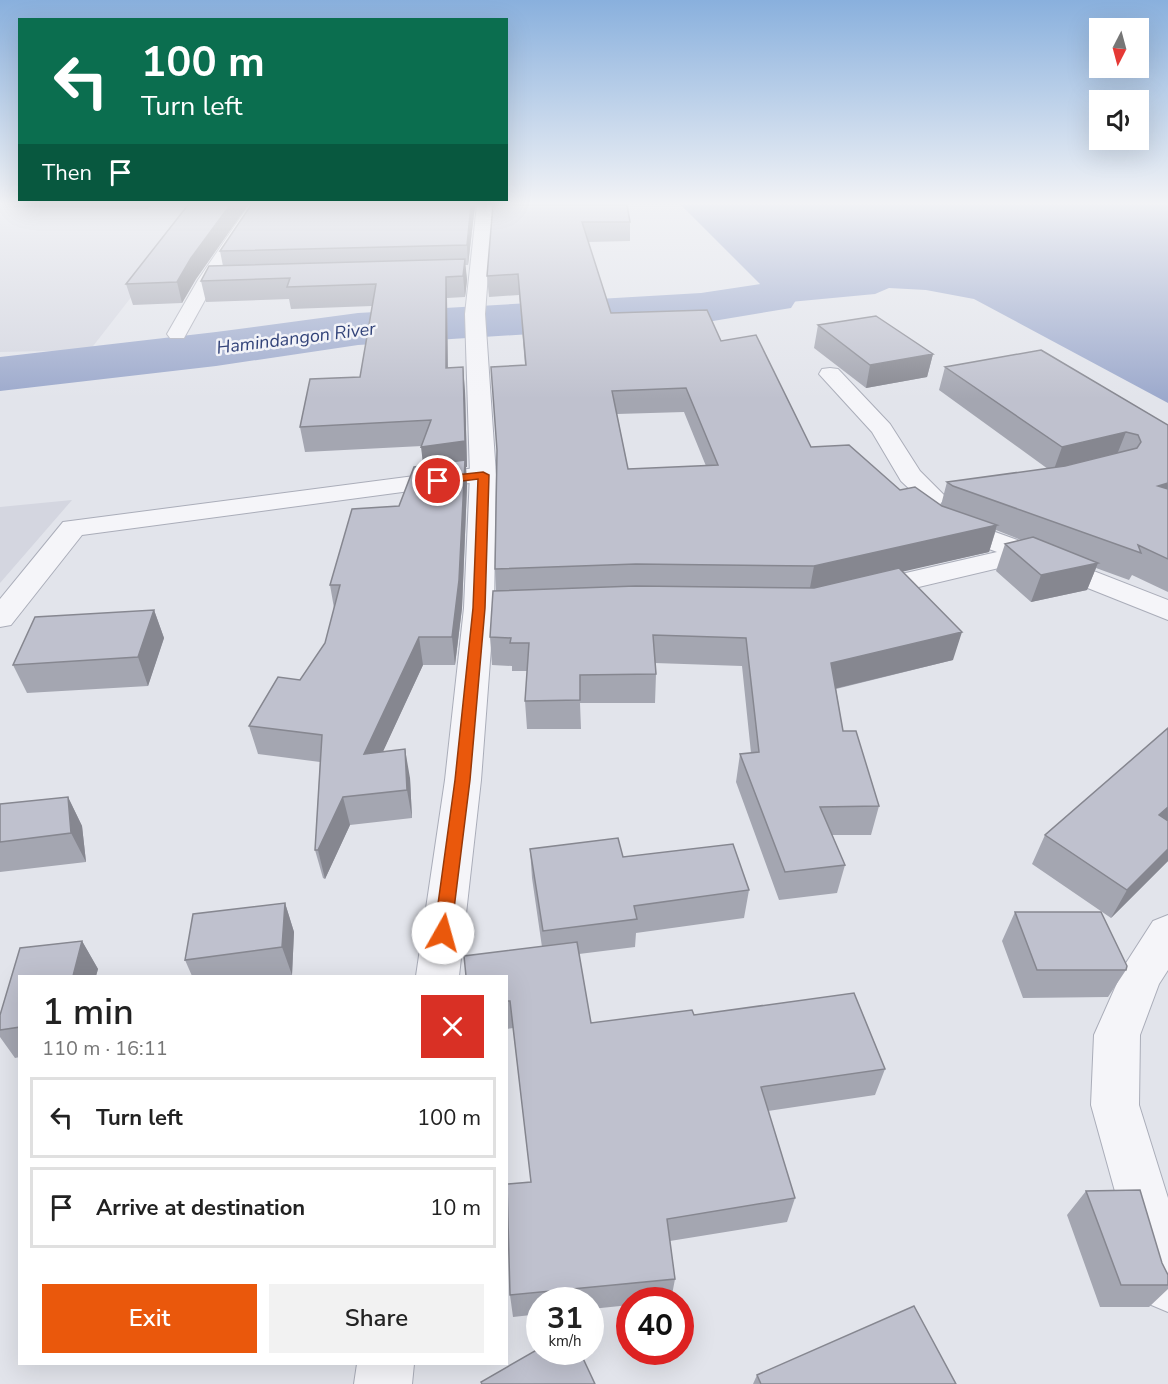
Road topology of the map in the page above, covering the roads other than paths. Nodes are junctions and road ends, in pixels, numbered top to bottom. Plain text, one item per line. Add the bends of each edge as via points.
1 (214, 270) edge
2 (472, 270) edge
3 (231, 279) edge
4 (207, 280) junction
5 (177, 334) dead end
6 (830, 374) dead end
7 (483, 475) junction
8 (1027, 553) junction
9 (844, 596) edge
10 (1168, 611) edge
11 (0, 618) edge
12 (1168, 933) edge
13 (437, 975) edge
14 (1154, 1189) edge
15 (1168, 1285) edge
16 (386, 1365) edge
17 (383, 1384) edge

1 - 4 street
2 - 7 street
3 - 4 street
4 - 5 street
6 - 8 street via 882,429 910,476 944,496 921,509 936,520
7 - 11 street via 73,528
7 - 13 street via 490,608
8 - 9 street
8 - 10 street
12 - 14 street via 1141,976 1116,1035 1115,1105
14 - 15 street
16 - 17 street

